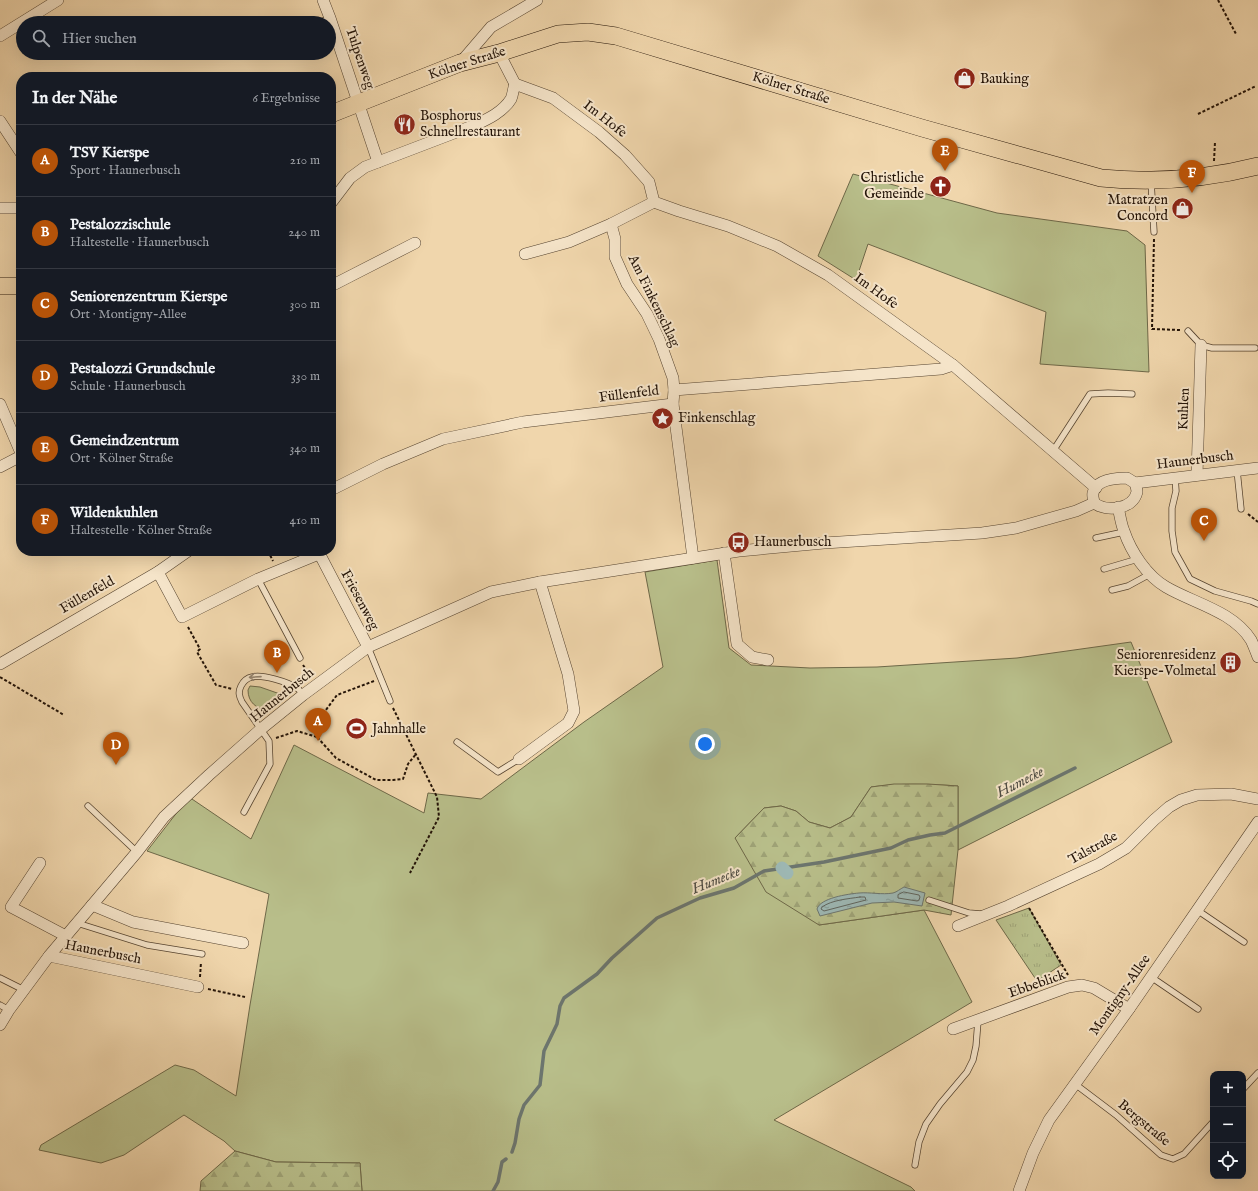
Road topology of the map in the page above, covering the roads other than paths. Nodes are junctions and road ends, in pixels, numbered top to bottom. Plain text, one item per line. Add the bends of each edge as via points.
1 (58, 0) edge
2 (323, 0) edge
3 (536, 0) edge
4 (32, 16) edge
5 (329, 16) edge
6 (16, 26) edge
7 (0, 36) edge
8 (336, 36) edge
9 (499, 53) junction
10 (460, 63) junction
11 (515, 84) junction
12 (359, 103) junction
13 (336, 112) edge
14 (0, 120) edge
15 (16, 145) edge
16 (378, 162) junction
17 (1258, 166) edge
18 (1151, 181) junction
19 (336, 196) edge
20 (654, 202) junction
21 (0, 208) edge
22 (16, 208) edge
23 (611, 224) junction
24 (1154, 232) dead end
25 (415, 243) dead end
26 (525, 254) dead end
27 (336, 283) edge
28 (0, 286) edge
29 (16, 286) edge
30 (1188, 331) road end
31 (1201, 344) junction
32 (1255, 348) dead end
33 (953, 365) junction
34 (674, 390) junction
35 (1132, 394) dead end
36 (0, 404) edge
37 (673, 404) junction
38 (16, 442) edge
39 (1053, 451) junction
40 (16, 457) edge
41 (0, 467) edge
42 (1258, 468) edge
43 (1237, 470) junction
44 (1197, 475) junction
45 (1174, 477) junction
46 (1136, 483) junction
47 (336, 488) edge
48 (1096, 488) junction
49 (1094, 503) junction
50 (1118, 508) junction
51 (1241, 509) road end
52 (1124, 532) junction
53 (1096, 538) dead end
54 (724, 553) junction
55 (181, 556) edge
56 (310, 556) edge
57 (321, 556) edge
58 (693, 558) junction
59 (1138, 559) junction
60 (1104, 569) dead end
61 (158, 572) junction
62 (1150, 574) junction
63 (258, 579) junction
64 (540, 582) junction
65 (1112, 590) dead end
66 (1258, 604) edge
67 (1254, 639) edge
68 (368, 647) junction
69 (1258, 657) edge
70 (300, 658) dead end
71 (768, 660) dead end
72 (0, 664) edge
73 (303, 695) junction
74 (390, 701) road end
75 (261, 729) junction
76 (457, 742) dead end
77 (519, 759) joint
78 (1258, 799) edge
79 (88, 806) dead end
80 (244, 812) dead end
81 (1258, 822) edge
82 (137, 852) junction
83 (40, 863) dead end
84 (929, 900) dead end
85 (92, 905) junction
86 (1197, 910) junction
87 (987, 914) junction
88 (77, 923) junction
89 (958, 926) dead end
90 (66, 936) junction
91 (1244, 942) dead end
92 (244, 943) dead end
93 (202, 954) road end
94 (49, 956) junction
95 (1150, 977) junction
96 (0, 978) edge
97 (198, 987) road end
98 (25, 990) junction
99 (5, 1008) edge
100 (1129, 1009) junction
101 (1198, 1009) dead end
102 (978, 1021) junction
103 (0, 1026) edge
104 (953, 1029) dead end
105 (1258, 1073) edge
106 (1076, 1084) junction
107 (1246, 1086) edge
108 (1210, 1125) edge
109 (915, 1165) dead end
110 (1022, 1190) edge

1 - 4 street
2 - 5 street, Tulpenweg
3 - 10 street via 491,27
6 - 7 street
8 - 12 street, Tulpenweg
9 - 10 main road, Kölner Straße
9 - 11 street
9 - 18 main road, Kölner Straße via 558,34 588,32 616,36 1015,155 1100,178
10 - 12 main road, Kölner Straße
11 - 16 street via 511,98 492,117
11 - 20 street, Im Hofe via 552,98 599,132 620,150 649,182
12 - 13 main road, Kölner Straße
12 - 16 street, Tulpenweg
14 - 15 street
16 - 19 street via 365,167 350,178
17 - 18 main road, Kölner Straße
18 - 24 lane
20 - 23 street
20 - 33 street, Im Hofe via 728,226 777,246 828,275
21 - 22 street
23 - 26 street via 569,242
23 - 34 street, Am Finkenschlag via 615,239 615,257 627,284 647,314 659,339 673,378
25 - 27 street
28 - 29 main road
30 - 31 lane
31 - 32 lane via 1212,348
31 - 44 street, Kuhlen
33 - 34 street, Füllenfeld via 941,369
33 - 39 street, Im Hofe
34 - 37 street, Füllenfeld
35 - 39 lane via 1090,394
36 - 38 street
37 - 47 street, Füllenfeld via 523,422 443,439 383,464
37 - 58 street
39 - 48 street, Im Hofe
40 - 41 street
42 - 43 street, Haunerbusch
43 - 44 street, Haunerbusch
43 - 51 lane
44 - 45 street, Haunerbusch
45 - 46 street, Haunerbusch
45 - 66 lane via 1176,491 1172,508 1172,531 1175,552 1190,579 1215,591
46 - 48 street via 1127,478 1116,478 1102,482
46 - 50 street via 1134,499
48 - 49 street via 1093,494
49 - 50 street via 1100,508
49 - 54 street, Haunerbusch via 1076,511 1016,528 982,533 824,543
50 - 52 street
52 - 53 lane
52 - 59 street
54 - 58 street, Haunerbusch
54 - 71 street via 737,644 752,657
55 - 61 street, Füllenfeld
56 - 63 street, Friesenweg
57 - 68 street, Friesenweg
58 - 64 street, Haunerbusch
59 - 60 lane
59 - 62 street
61 - 63 street, Friesenweg via 182,617
61 - 72 street, Füllenfeld
62 - 65 lane via 1128,586
62 - 67 street via 1165,587 1217,611
63 - 70 lane
64 - 68 street, Haunerbusch via 491,592
64 - 77 street via 568,674 574,711 568,723
67 - 69 street
68 - 73 street, Haunerbusch
68 - 74 lane
73 - 75 street, Haunerbusch
73 -> 75 lane via 299,689 291,685 261,677 245,680 239,690 239,696
75 - 80 lane via 269,741 270,764
75 - 82 street, Haunerbusch via 164,817
76 - 77 lane via 498,772
78 - 87 street, Talstraße via 1231,794 1197,795 1181,800 1154,820 1126,848 1099,864
79 - 82 lane
81 - 86 street, Montigny-Allee
82 - 85 street, Haunerbusch
83 - 90 street, Haunerbusch via 11,907
84 - 87 lane via 970,913
85 - 88 street, Haunerbusch
85 - 92 street via 133,922
86 - 91 lane
86 - 95 street, Montigny-Allee
87 - 89 street, Talstraße
88 - 90 street, Haunerbusch
88 - 93 lane via 148,945
90 - 94 street, Haunerbusch
94 - 97 street, Haunerbusch
94 - 98 street, Haunerbusch
95 - 100 street, Montigny-Allee
95 - 101 lane
96 - 98 lane
98 - 99 street, Haunerbusch
99 - 103 street, Haunerbusch
100 - 102 street, Ebbeblick via 1094,988 1082,985 1068,987
100 - 106 street, Montigny-Allee
102 - 104 street, Ebbeblick
102 - 109 lane via 973,1060 967,1072 926,1124 919,1142
105 - 107 lane
106 - 108 lane, Bergstraße via 1161,1155 1174,1159 1184,1154
106 - 110 street, Montigny-Allee via 1049,1120 1033,1153

